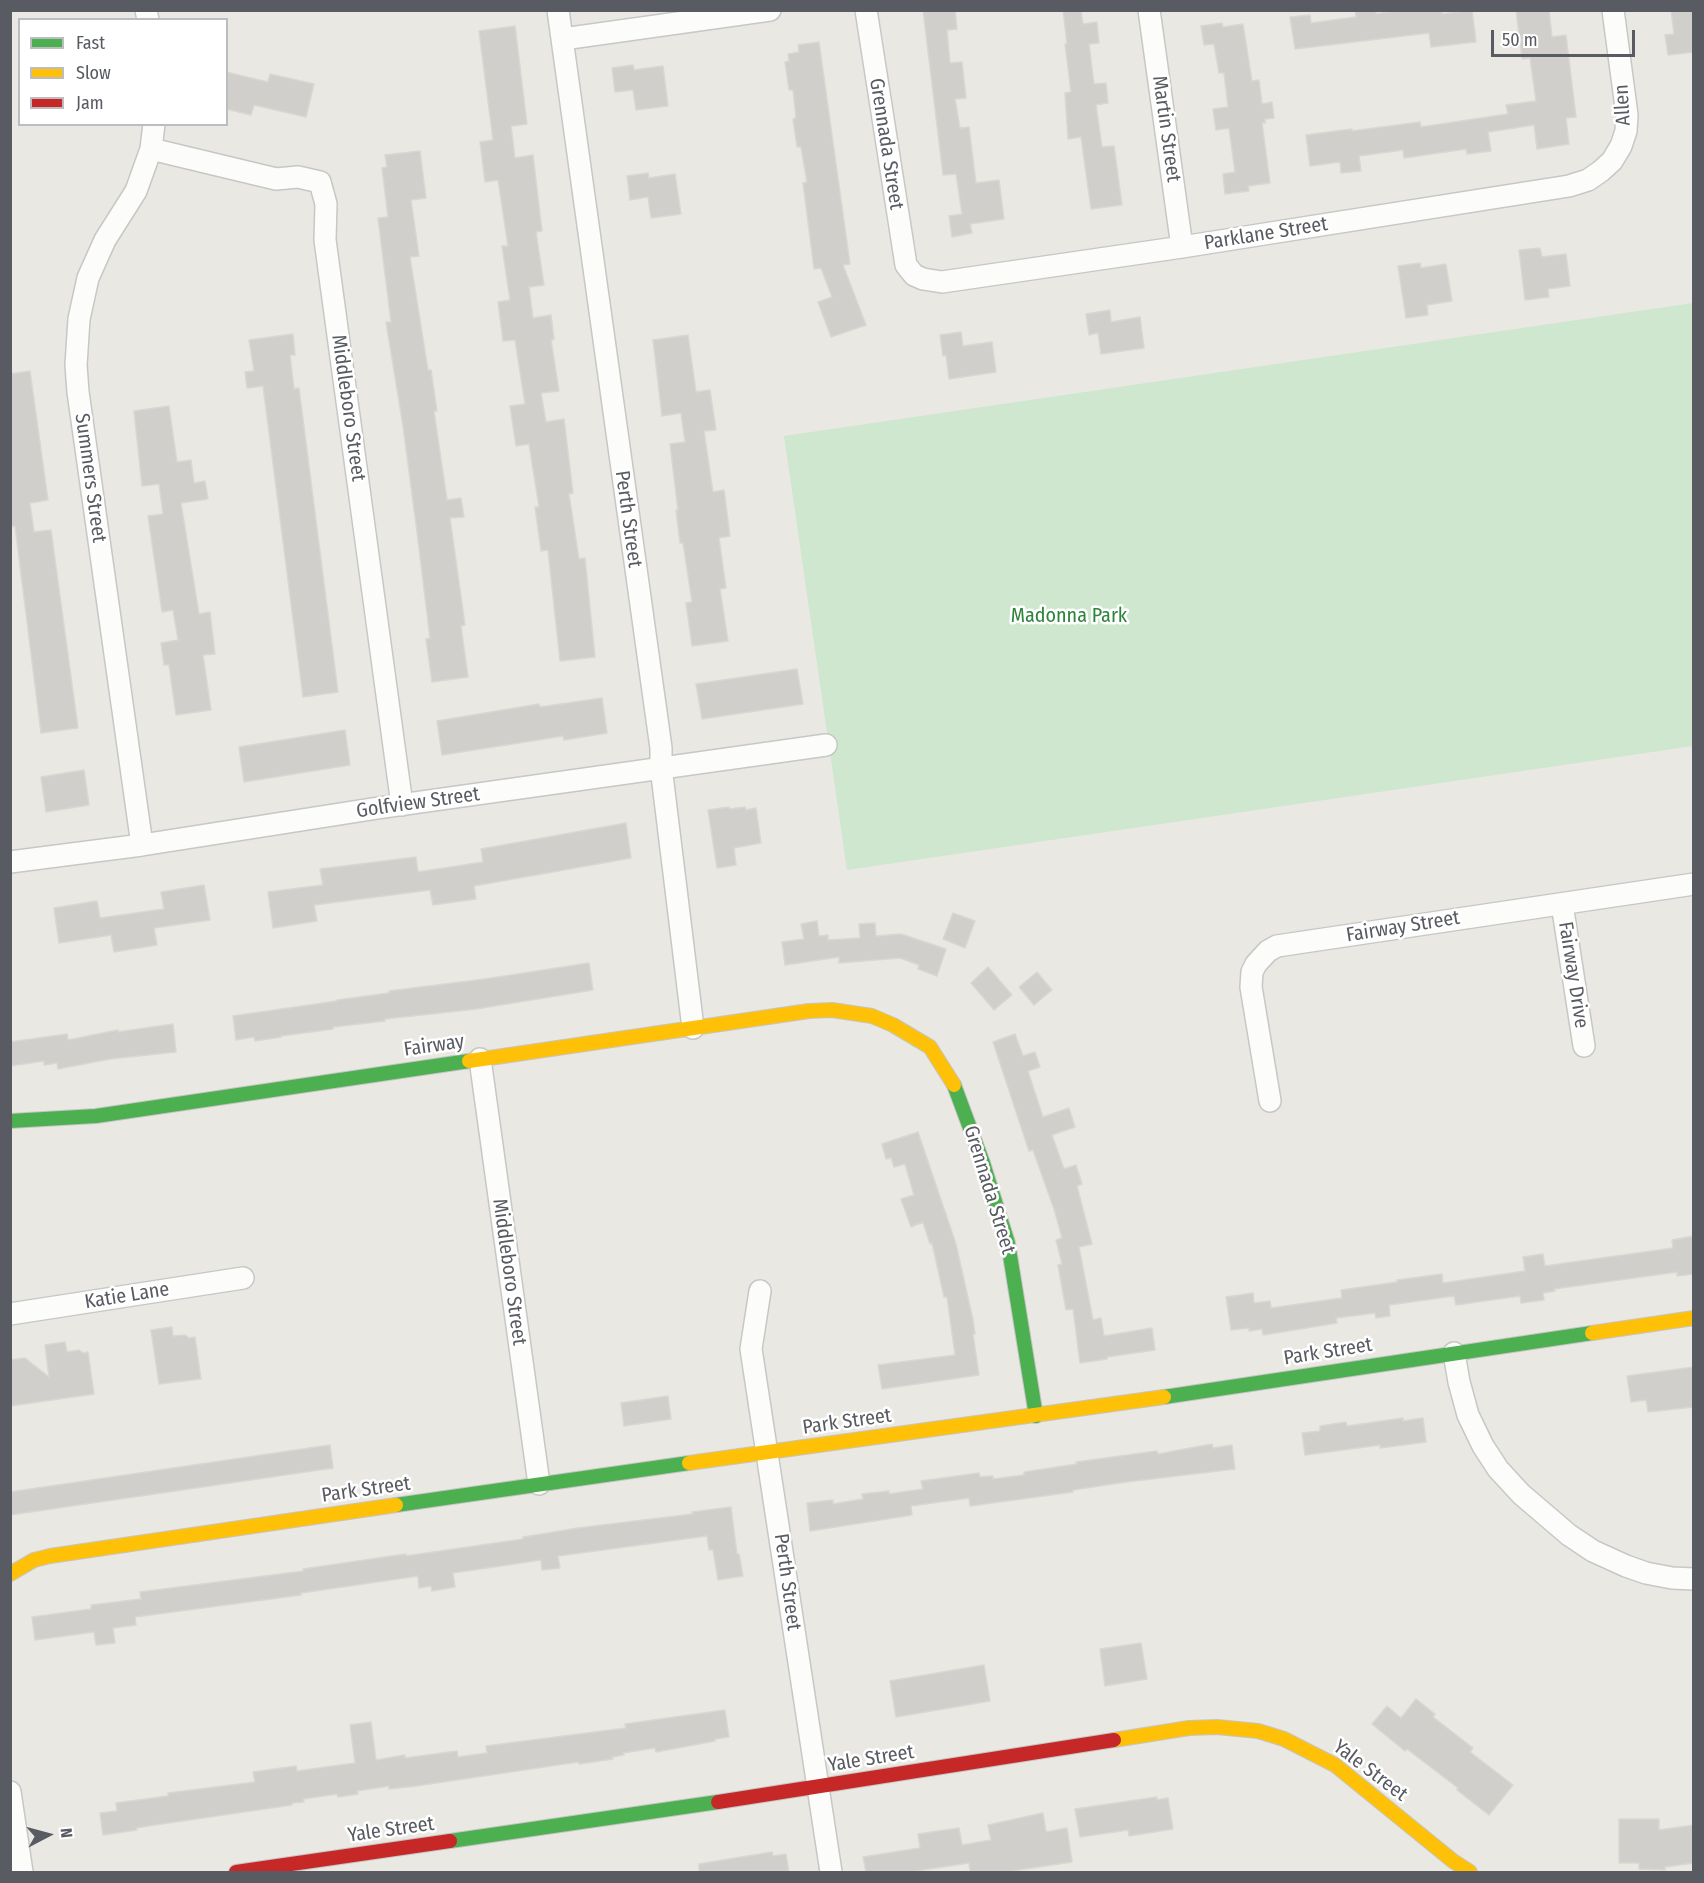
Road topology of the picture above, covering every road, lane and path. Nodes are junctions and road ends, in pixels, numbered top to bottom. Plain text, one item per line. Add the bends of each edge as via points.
1 (558, 10) edge
2 (770, 10) edge
3 (866, 10) edge
4 (1149, 10) edge
5 (1613, 10) edge
6 (563, 39) junction
7 (154, 126) edge
8 (151, 149) junction
9 (1612, 161) joint
10 (1182, 247) junction
11 (914, 275) joint
12 (826, 745) dead end
13 (661, 767) junction
14 (402, 805) junction
15 (142, 845) junction
16 (10, 862) edge
17 (1694, 884) edge
18 (1562, 904) junction
19 (863, 1014) joint
20 (693, 1028) junction
21 (1584, 1046) dead end
22 (480, 1059) junction
23 (1270, 1101) dead end
24 (10, 1120) edge
25 (243, 1278) dead end
26 (760, 1291) dead end
27 (10, 1314) edge
28 (1694, 1318) edge
29 (1454, 1353) junction
30 (1036, 1416) junction
31 (768, 1453) junction
32 (538, 1484) junction
33 (10, 1574) edge
34 (1694, 1579) edge
35 (818, 1787) junction
36 (10, 1792) edge
37 (1456, 1869) edge
38 (22, 1872) edge
39 (236, 1872) edge
40 (831, 1872) edge

1 - 6 street, Perth Street
2 - 6 street
3 - 11 street, Grennada Street via 903,251 906,265
4 - 10 street, Martin Street
5 - 9 street, Allen via 1627,115 1626,131
6 - 13 street, Perth Street
7 - 8 street, Summers Street
8 - 14 street, Middleboro Street via 276,179 297,177 320,182 326,204 325,240
8 - 15 street, Summers Street via 135,191 105,240 88,278 79,319 76,365
9 - 10 street, Parklane Street via 1588,180 1569,186
10 - 11 street, Parklane Street via 942,282 929,282
12 - 13 street, Golfview Street
13 - 14 street, Golfview Street
13 - 20 street, Perth Street
14 - 15 street, Golfview Street
15 - 16 street, Golfview Street
17 - 18 street, Fairway Street
18 - 21 street, Fairway Drive
18 - 23 street, Fairway Street via 1276,946 1268,951 1252,972 1251,987
19 - 20 street, Fairway via 809,1011
19 - 30 street, Grennada Street via 893,1025 930,1047 954,1084 1008,1243
20 - 22 street, Fairway
22 - 24 street, Fairway via 96,1116
22 - 32 street, Middleboro Street
25 - 27 street, Katie Lane
26 - 31 street, Perth Street via 752,1349
28 - 29 street, Park Street
29 - 30 street, Park Street
29 - 34 street via 1468,1415 1498,1469 1521,1494 1593,1551 1646,1573
30 - 31 street, Park Street
31 - 32 street, Park Street
31 - 35 street, Perth Street
32 - 33 street, Park Street via 50,1556
35 - 37 street, Yale Street via 1189,1728 1237,1728 1284,1739 1335,1765
35 - 39 street, Yale Street
35 - 40 street, Perth Street
36 - 38 street

